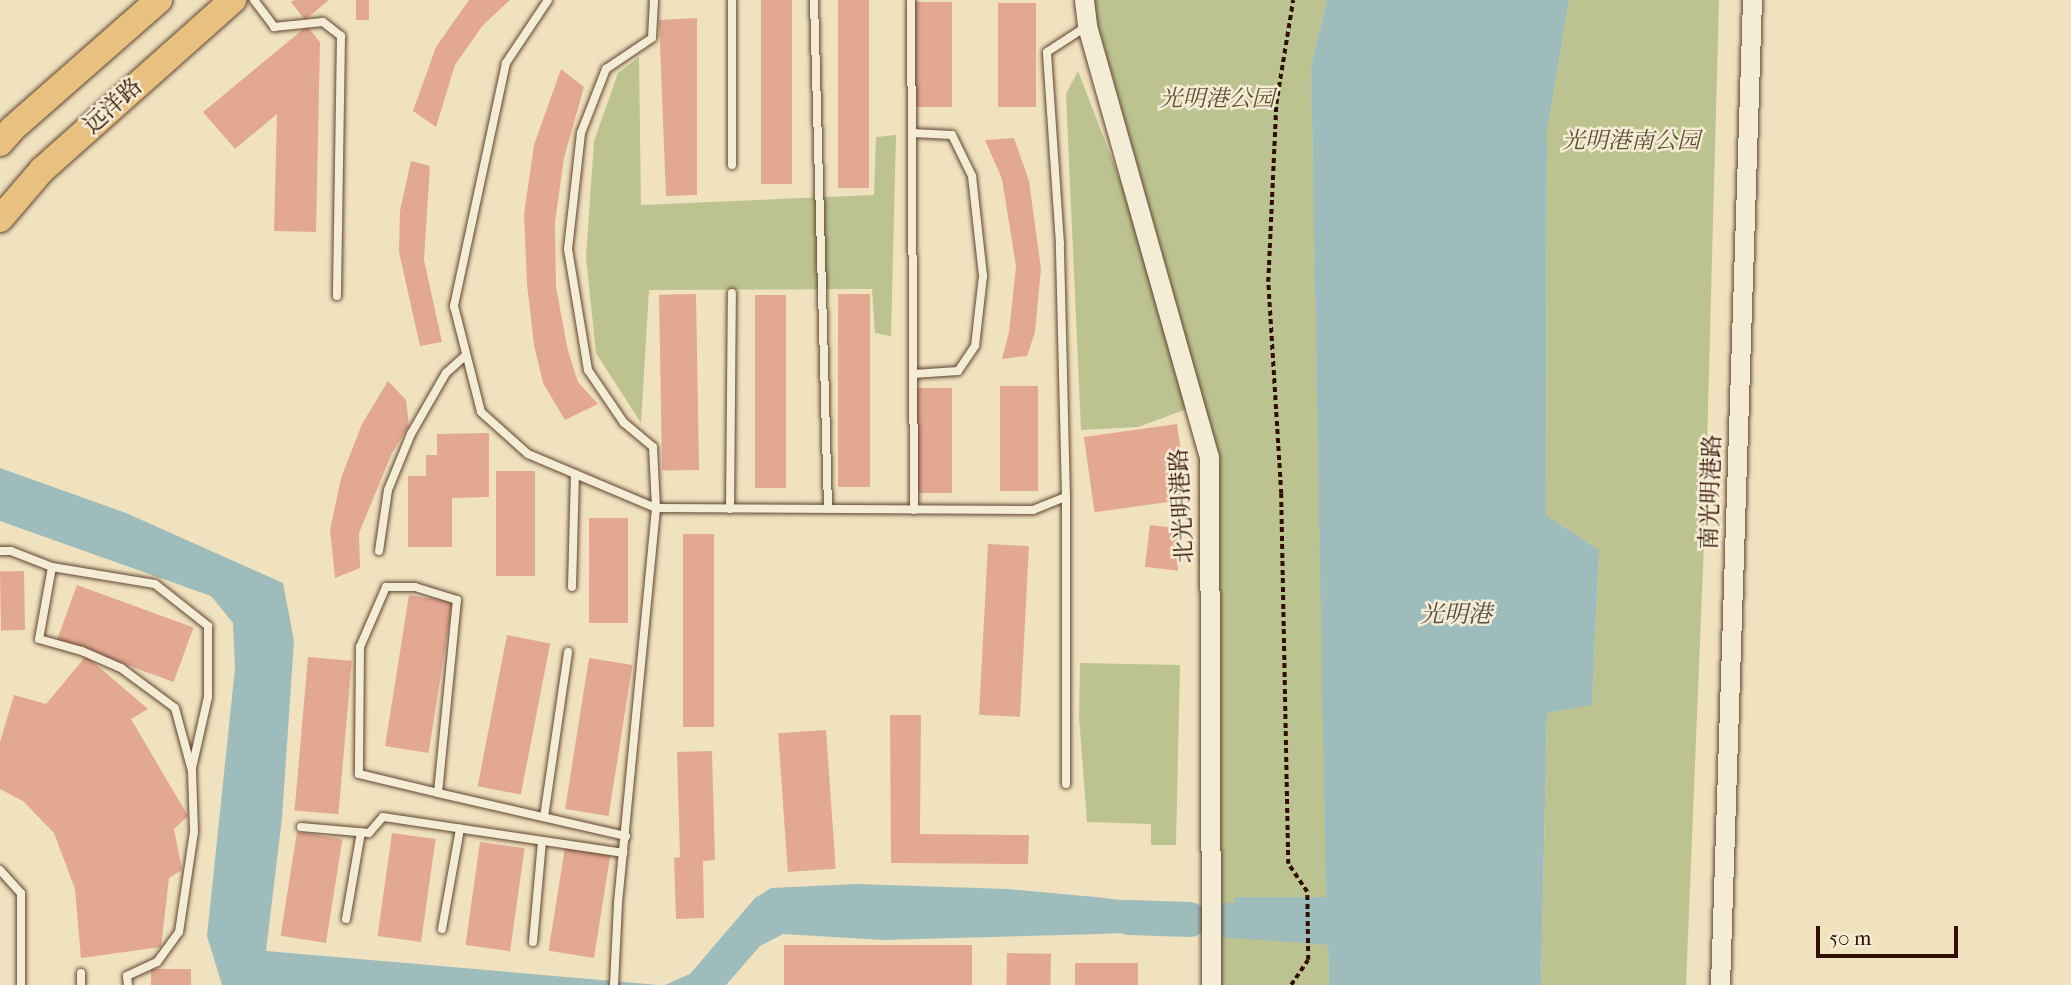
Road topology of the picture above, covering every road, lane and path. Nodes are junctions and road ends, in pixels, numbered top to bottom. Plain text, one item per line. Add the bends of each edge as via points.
1 (159, 0) edge
2 (233, 0) edge
3 (254, 0) edge
4 (654, 0) edge
5 (732, 0) edge
6 (814, 0) edge
7 (911, 0) edge
8 (1084, 0) edge
9 (1293, 0) edge
10 (1752, 0) edge
11 (550, 1) edge
12 (1087, 26) junction
13 (912, 133) junction
14 (0, 143) edge
15 (732, 165) dead end
16 (0, 219) edge
17 (732, 293) dead end
18 (337, 296) dead end
19 (466, 355) junction
20 (913, 374) junction
21 (575, 474) junction
22 (1066, 497) junction
23 (656, 508) junction
24 (730, 509) junction
25 (828, 509) junction
26 (914, 510) junction
27 (0, 551) edge
28 (379, 551) dead end
29 (52, 567) junction
30 (572, 587) dead end
31 (568, 652) dead end
32 (192, 771) junction
33 (1066, 784) dead end
34 (438, 793) junction
35 (544, 817) junction
36 (301, 827) dead end
37 (460, 829) junction
38 (361, 832) junction
39 (626, 836) junction
40 (541, 841) junction
41 (623, 853) junction
42 (0, 870) edge
43 (346, 919) dead end
44 (442, 929) dead end
45 (533, 942) dead end
46 (81, 973) dead end
47 (21, 985) edge
48 (82, 985) edge
49 (128, 985) edge
50 (614, 985) edge
51 (1211, 985) edge
52 (1291, 985) edge
53 (1720, 985) edge

1 - 14 highway
2 - 16 highway, 远洋路 via 41,170
3 - 18 lane via 274,27 323,22 341,36
4 - 23 lane via 652,38 606,69 581,133 568,249 588,370 624,423 653,447
5 - 15 lane
6 - 25 lane
7 - 13 lane
8 - 12 street, 北光明港路
9 - 52 path via 1276,104 1268,282 1281,494 1288,864 1307,892 1308,960
10 - 53 street, 南光明港路
11 - 19 lane via 506,63 454,306
12 - 22 lane via 1047,52 1060,244
12 - 51 street, 北光明港路 via 1209,457
13 - 20 lane
13 - 20 lane via 952,135 972,176 983,276 975,346 964,363 958,371
17 - 24 lane
19 - 21 lane via 481,412 528,454
19 - 28 lane via 446,373 411,434 388,490
20 - 26 lane
21 - 23 lane
21 - 30 lane
22 - 26 lane via 1033,510
22 - 33 lane
23 - 24 lane
23 - 39 lane
24 - 25 lane
25 - 26 lane
27 - 29 lane
29 - 32 lane via 39,639 121,668 175,708
29 - 32 lane via 155,583 208,626 208,696
31 - 35 lane
32 - 49 lane via 194,832 179,932 157,962 127,976
34 - 34 lane via 359,774 360,647 386,587 415,587 457,600
34 - 35 lane
35 - 39 lane
36 - 38 lane
37 - 38 lane via 383,817 369,833
37 - 40 lane
37 - 44 lane
38 - 43 lane
39 - 41 lane
40 - 41 lane
40 - 45 lane
41 - 50 lane
42 - 47 lane via 21,893
46 - 48 lane

